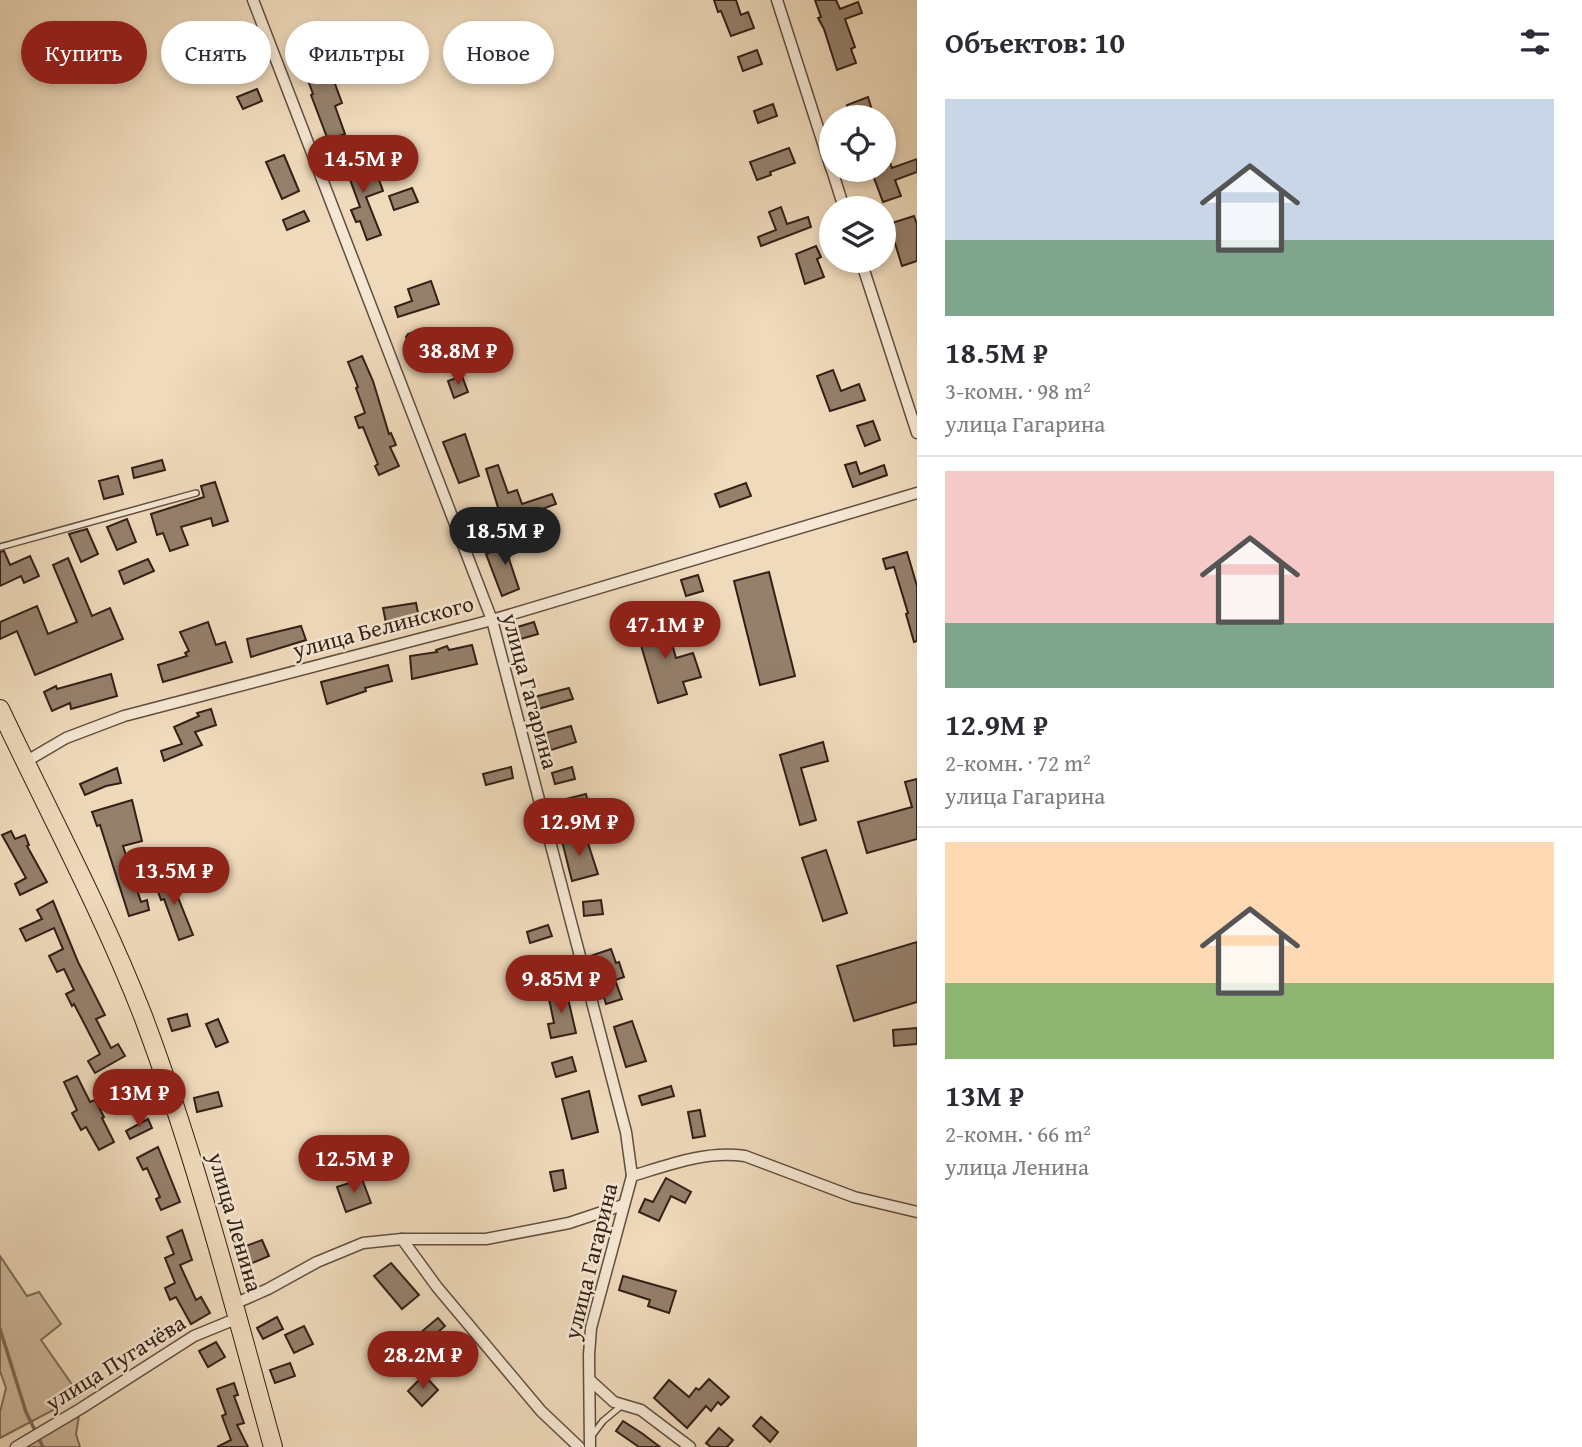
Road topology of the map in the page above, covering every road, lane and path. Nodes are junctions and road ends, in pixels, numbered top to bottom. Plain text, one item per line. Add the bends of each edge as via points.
1 (253, 0) edge
2 (777, 0) edge
3 (819, 131) edge
4 (865, 273) edge
5 (917, 433) edge
6 (196, 493) dead end
7 (917, 493) edge
8 (0, 547) edge
9 (492, 620) junction
10 (0, 709) edge
11 (25, 762) junction
12 (632, 1176) junction
13 (623, 1205) junction
14 (917, 1212) edge
15 (402, 1239) junction
16 (236, 1311) junction
17 (591, 1381) junction
18 (621, 1406) junction
19 (591, 1442) edge
20 (16, 1447) edge
21 (273, 1447) edge
22 (579, 1447) edge
23 (690, 1447) edge

1 - 9 street, улица Гагарина
2 - 3 street
4 - 5 street
6 - 8 lane
7 - 9 street, улица Белинского
9 - 11 street, улица Белинского via 124,716 66,738
9 - 12 street, улица Гагарина via 626,1132
10 - 11 main road, улица Ленина
11 - 16 main road, улица Ленина via 142,1014 180,1119
12 - 13 street, улица Гагарина
12 - 14 street via 732,1154 854,1197
13 - 15 street, улица Пугачёва via 569,1223 486,1239
13 - 17 street, улица Гагарина via 592,1328
15 - 16 street, улица Пугачёва via 363,1243 317,1262
15 - 22 street via 515,1380
16 - 20 street, улица Пугачёва
16 - 21 main road, улица Ленина
17 - 18 street
17 - 19 street, улица Гагарина
18 - 19 lane via 603,1421
18 - 23 street via 642,1410

